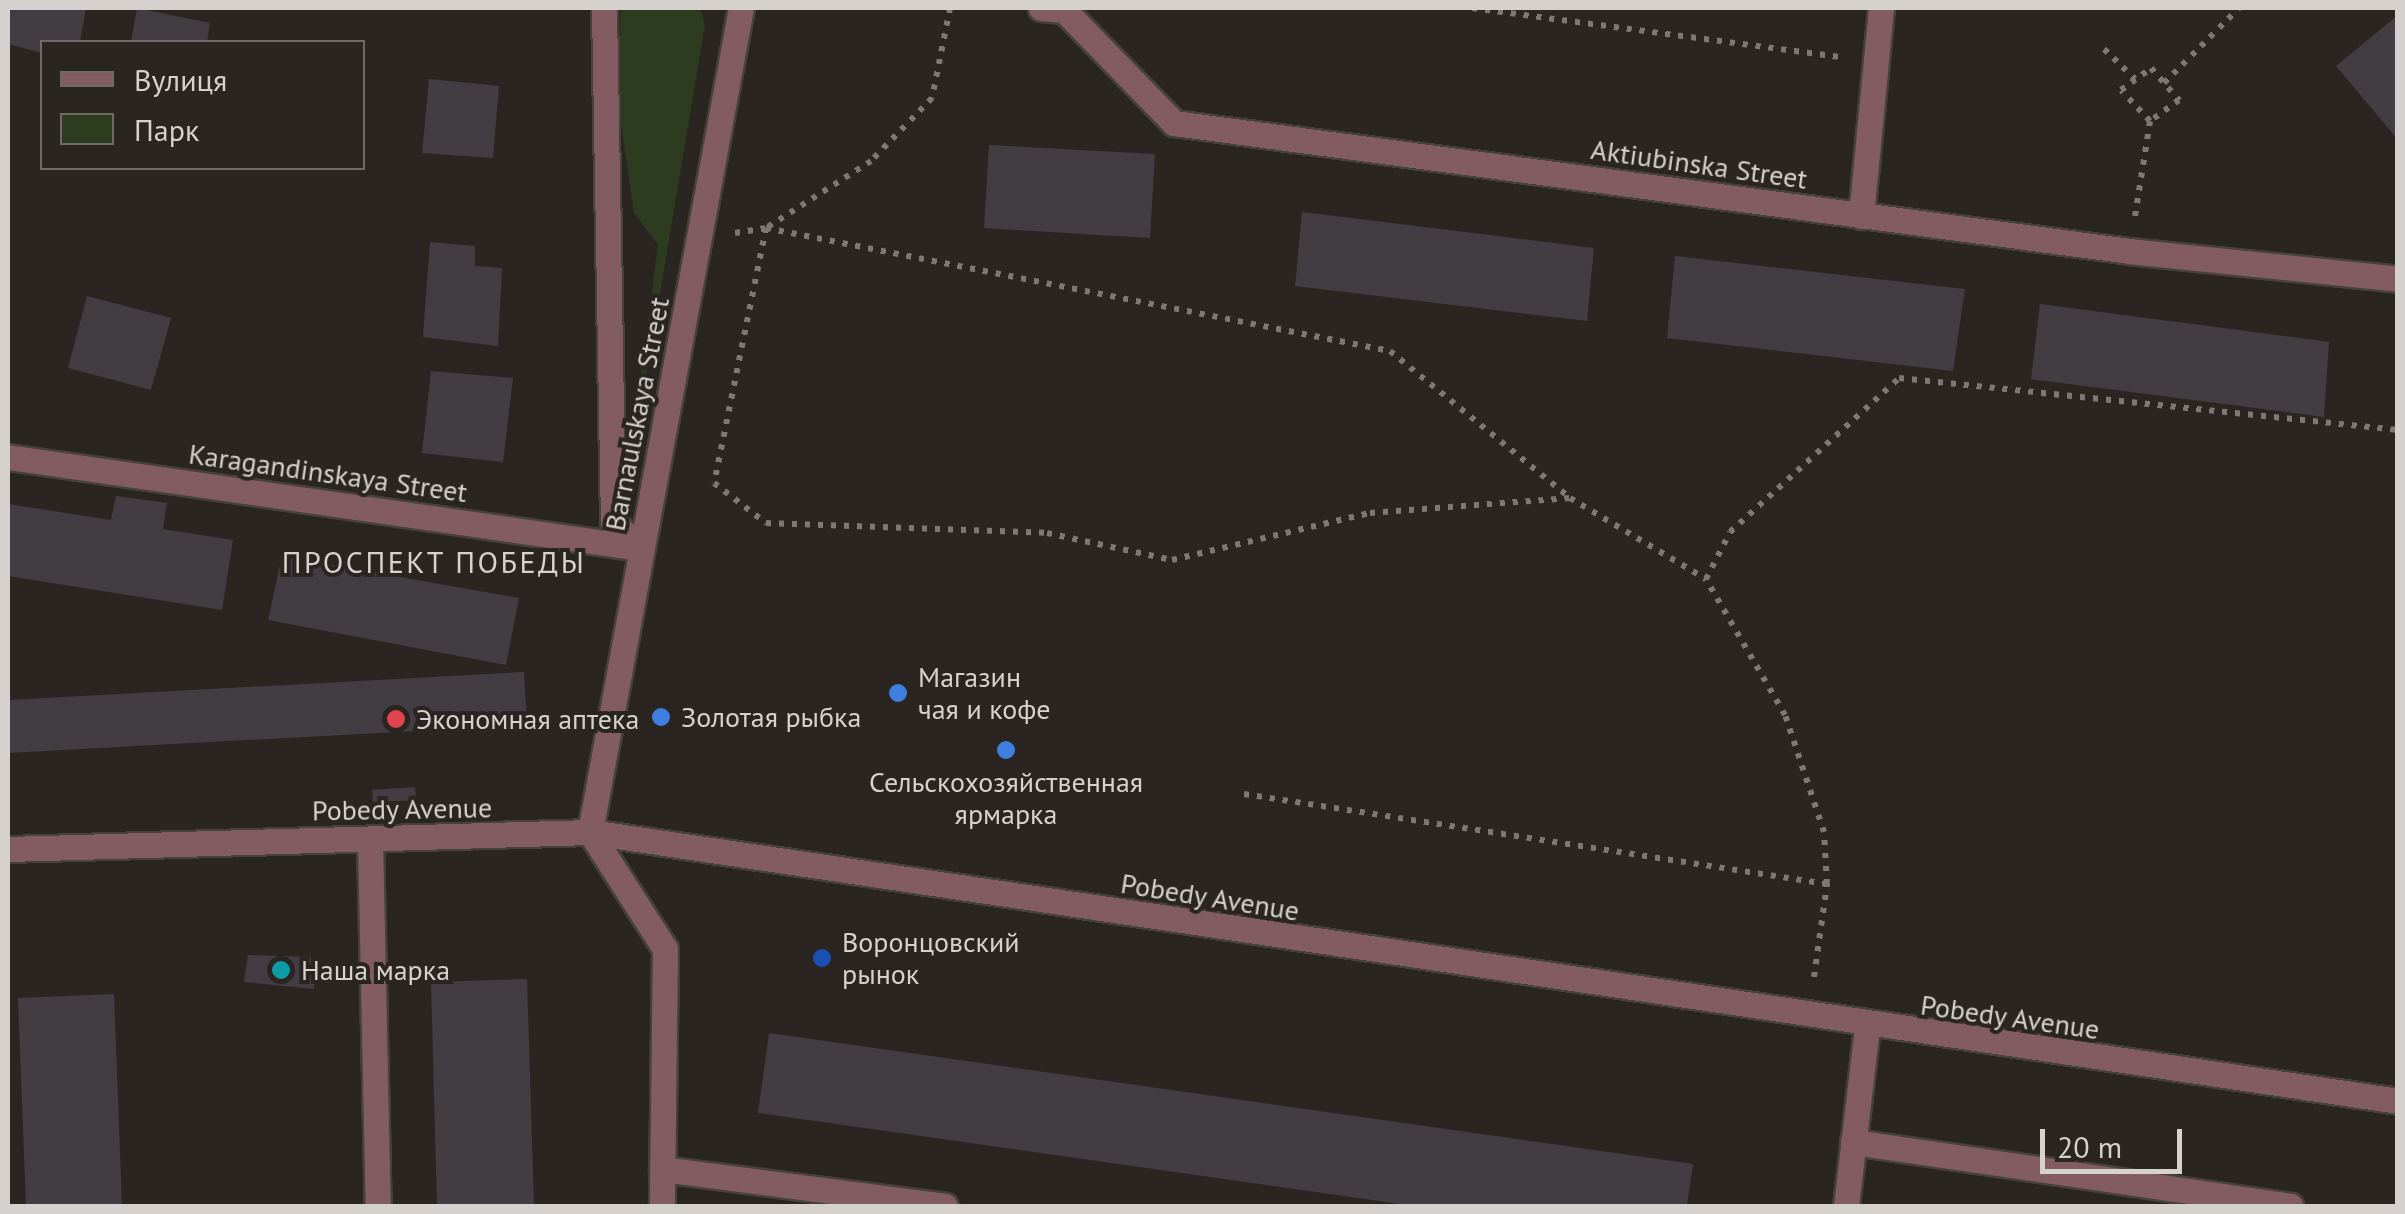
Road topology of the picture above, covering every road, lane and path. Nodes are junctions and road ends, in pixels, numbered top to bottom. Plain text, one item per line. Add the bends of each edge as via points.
1 (604, 8) edge
2 (741, 8) edge
3 (950, 8) edge
4 (1057, 8) edge
5 (1472, 8) edge
6 (1882, 8) edge
7 (2240, 8) edge
8 (2104, 49) dead end
9 (1876, 62) junction
10 (2135, 79) junction
11 (2164, 83) junction
12 (2150, 121) junction
13 (1862, 216) junction
14 (766, 228) junction
15 (702, 238) junction
16 (2129, 251) junction
17 (2398, 278) edge
18 (2398, 430) edge
19 (8, 457) edge
20 (1570, 498) junction
21 (640, 548) junction
22 (1706, 579) junction
23 (1244, 794) dead end
24 (590, 832) junction
25 (370, 840) junction
26 (8, 849) edge
27 (1827, 884) junction
28 (1808, 1018) junction
29 (1867, 1027) junction
30 (2398, 1101) edge
31 (1854, 1142) junction
32 (662, 1168) junction
33 (378, 1206) edge
34 (662, 1206) edge
35 (945, 1206) edge
36 (1846, 1206) edge
37 (2290, 1206) edge

1 - 21 street via 612,522
2 - 15 street, Barnaulskaya Street
3 - 14 path via 932,98 871,161
4 - 13 street, Aktiubinska Street via 1174,123
5 - 9 path
6 - 9 street
7 - 11 path
8 - 10 path
9 - 13 street
10 - 11 path via 2151,68
10 - 12 path via 2121,90
11 - 12 path via 2178,100
12 - 16 path
13 - 16 street, Aktiubinska Street
14 - 15 path
14 - 20 path via 1390,351
14 - 20 path via 714,483 766,523 1047,534 1172,560 1370,513
15 - 21 street, Barnaulskaya Street
16 - 17 street, Aktiubinska Street
18 - 22 path via 1899,378 1730,532
19 - 21 street, Karagandinskaya Street
20 - 22 path
21 - 24 street, Barnaulskaya Street
22 - 27 path via 1786,715 1824,832
23 - 27 path
24 - 25 street, Pobedy Avenue
24 - 28 street, Pobedy Avenue
24 - 32 street via 665,949
25 - 26 street, Pobedy Avenue
25 - 33 street
27 - 28 path
28 - 29 street, Pobedy Avenue
29 - 30 street, Pobedy Avenue
29 - 31 street
31 - 36 street
31 - 37 street
32 - 34 street
32 - 35 street

